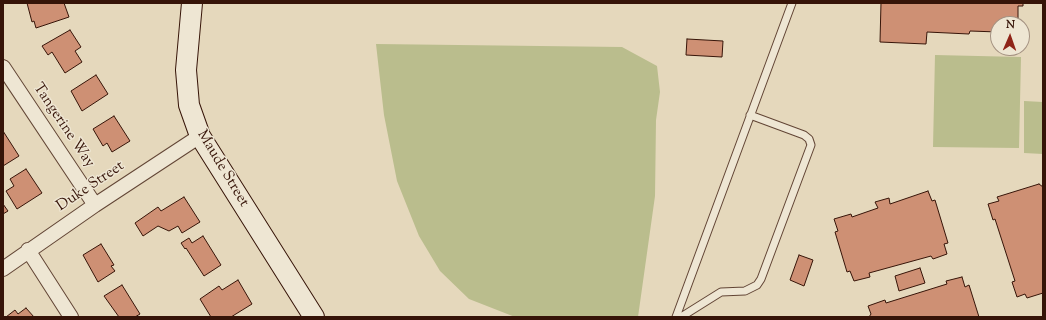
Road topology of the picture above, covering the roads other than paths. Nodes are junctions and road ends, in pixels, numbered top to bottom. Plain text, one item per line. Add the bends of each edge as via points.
1 (192, 3) edge
2 (792, 3) edge
3 (3, 67) edge
4 (750, 115) junction
5 (200, 136) junction
6 (95, 204) junction
7 (28, 250) junction
8 (3, 269) edge
9 (71, 317) edge
10 (314, 317) edge
11 (676, 317) edge
12 (681, 317) edge

1 - 5 street, Maude Street via 186,70 189,104
2 - 4 lane
3 - 6 street, Tangerine Way
4 - 11 lane
4 - 12 lane via 804,135 809,139 810,145 757,285 745,291 721,292
5 - 6 street, Duke Street
5 - 10 street, Maude Street
6 - 7 street, Duke Street
7 - 8 street, Duke Street
7 - 9 street

